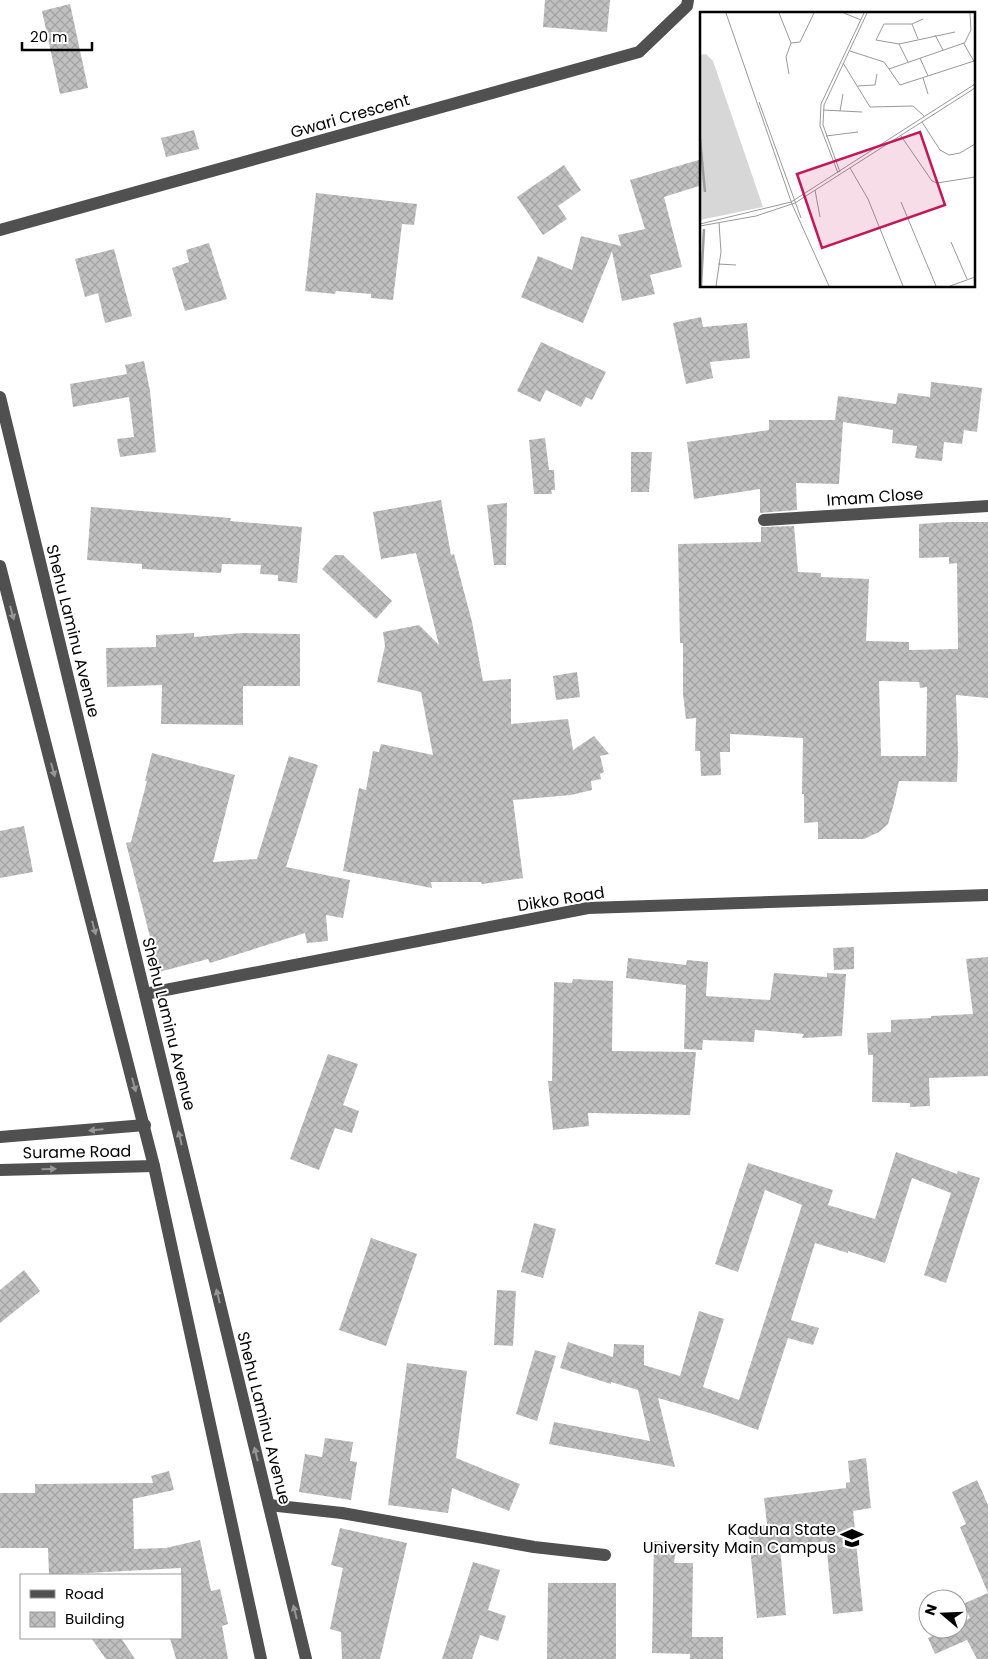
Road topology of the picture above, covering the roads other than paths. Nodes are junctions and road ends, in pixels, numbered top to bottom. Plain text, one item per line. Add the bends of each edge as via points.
1 (688, 0) edge
2 (0, 230) edge
3 (0, 397) edge
4 (988, 506) edge
5 (764, 520) dead end
6 (0, 566) edge
7 (988, 895) edge
8 (145, 994) junction
9 (145, 1125) junction
10 (0, 1137) edge
11 (154, 1166) junction
12 (0, 1170) edge
13 (269, 1505) junction
14 (605, 1555) dead end
15 (261, 1659) edge
16 (306, 1659) edge

1 - 2 street, Gwari Crescent via 687,6 640,52
3 - 8 street, Shehu Laminu Avenue
4 - 5 street, Imam Close
6 -> 9 street
7 - 8 street, Dikko Road via 588,908
13 -> 8 street, Shehu Laminu Avenue
9 -> 10 street, Surame Road
9 - 11 street
12 -> 11 street, Surame Road
11 - 15 street
13 - 14 street via 342,1513 534,1547
16 -> 13 street, Shehu Laminu Avenue

